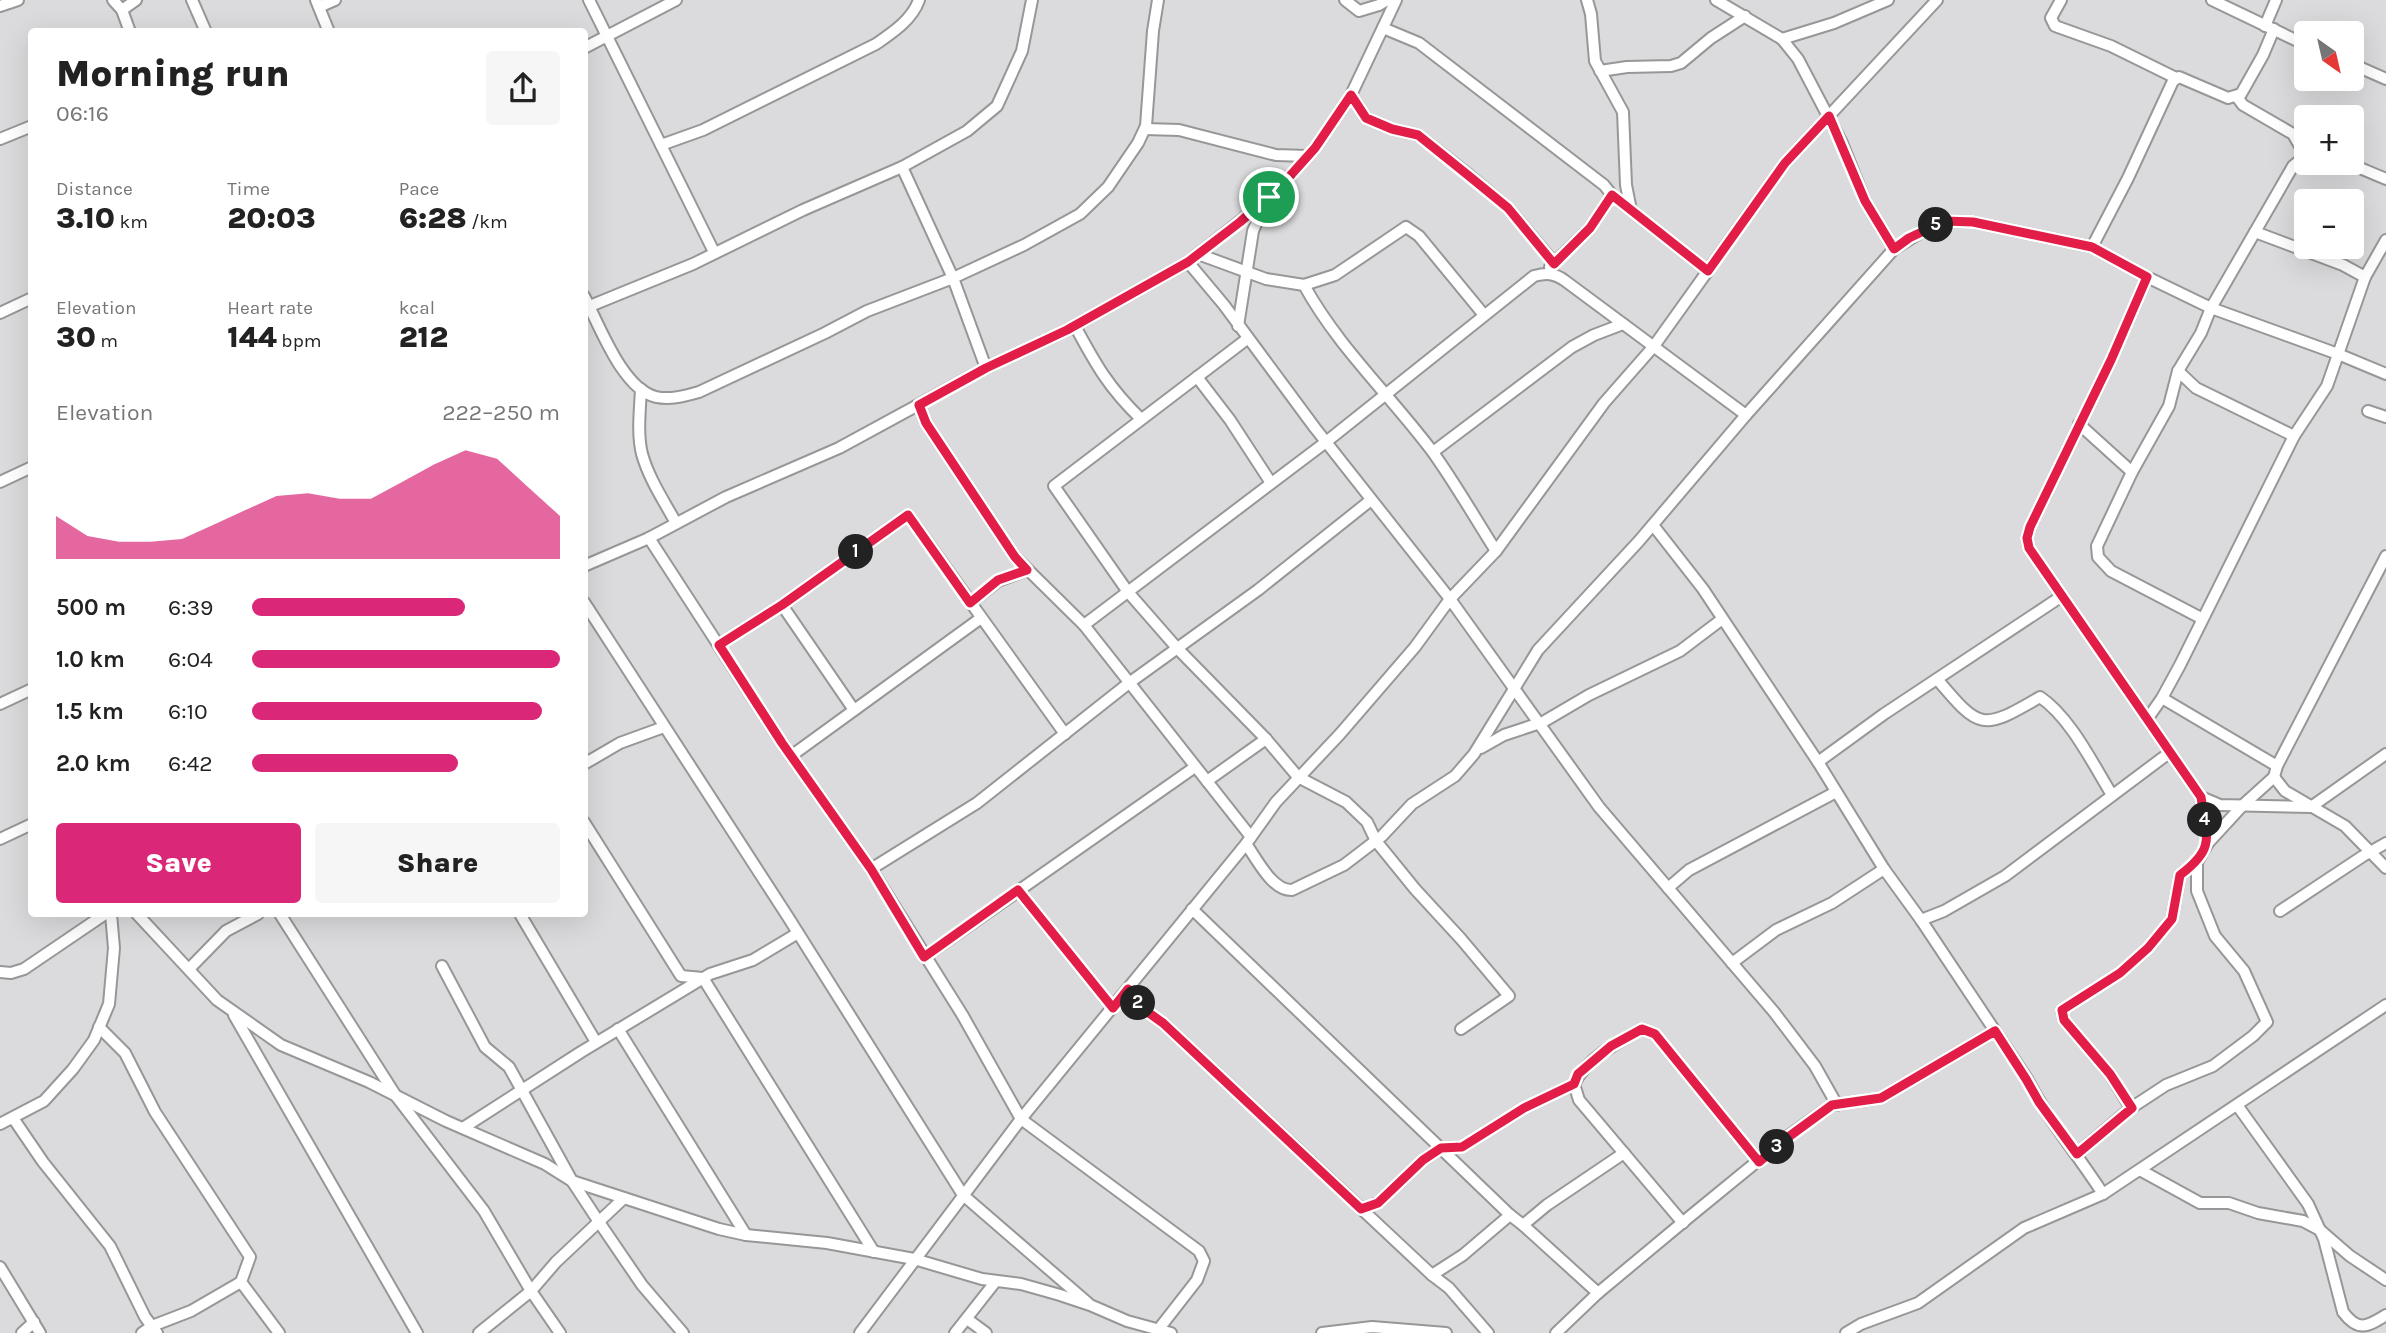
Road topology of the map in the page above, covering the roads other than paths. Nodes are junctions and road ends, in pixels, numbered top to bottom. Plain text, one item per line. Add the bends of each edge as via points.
1 (18, 0) edge
2 (113, 0) edge
3 (136, 0) edge
4 (192, 0) edge
5 (335, 0) edge
6 (589, 0) edge
7 (676, 0) edge
8 (919, 0) edge
9 (1032, 0) edge
10 (1158, 0) edge
11 (1345, 0) edge
12 (1387, 0) edge
13 (1396, 0) edge
14 (1587, 0) edge
15 (1716, 0) edge
16 (1855, 0) edge
17 (1888, 0) edge
18 (1937, 0) edge
19 (2061, 0) edge
20 (2212, 0) edge
21 (2276, 0) edge
22 (317, 4) edge
23 (0, 6) edge
24 (122, 10) junction
25 (1861, 12) junction
26 (1745, 16) junction
27 (129, 28) edge
28 (204, 28) edge
29 (328, 28) edge
30 (1382, 28) junction
31 (2270, 28) junction
32 (607, 37) junction
33 (1782, 38) junction
34 (2294, 39) edge
35 (588, 46) edge
36 (2364, 69) edge
37 (1600, 71) junction
38 (2176, 78) junction
39 (2386, 79) edge
40 (1351, 95) junction
41 (2237, 97) junction
42 (1829, 116) junction
43 (28, 127) edge
44 (1145, 129) junction
45 (2294, 136) edge
46 (0, 139) edge
47 (661, 145) junction
48 (1307, 156) junction
49 (2294, 166) edge
50 (902, 167) junction
51 (2364, 170) edge
52 (2386, 179) edge
53 (1612, 195) junction
54 (1269, 197) junction
55 (1631, 210) junction
56 (2255, 232) junction
57 (2386, 240) edge
58 (2092, 247) junction
59 (1894, 249) junction
60 (714, 252) junction
61 (1198, 254) junction
62 (1188, 262) junction
63 (1554, 264) junction
64 (1708, 271) junction
65 (1248, 272) junction
66 (1545, 273) junction
67 (2147, 277) junction
68 (2365, 277) junction
69 (953, 278) junction
70 (1304, 285) junction
71 (28, 300) edge
72 (588, 301) edge
73 (588, 303) edge
74 (2211, 308) junction
75 (0, 313) edge
76 (1484, 316) junction
77 (1623, 324) junction
78 (1075, 326) junction
79 (1238, 326) junction
80 (1247, 339) junction
81 (1654, 346) junction
82 (2338, 354) junction
83 (986, 368) junction
84 (2178, 371) junction
85 (2386, 374) edge
86 (1197, 377) junction
87 (641, 389) junction
88 (1386, 395) junction
89 (919, 405) junction
90 (2368, 411) dead end
91 (1746, 415) junction
92 (2386, 417) edge
93 (1141, 419) junction
94 (2079, 424) junction
95 (2294, 436) junction
96 (1326, 442) junction
97 (1433, 452) junction
98 (28, 469) edge
99 (2132, 472) junction
100 (0, 482) edge
101 (1271, 483) junction
102 (1371, 500) junction
103 (676, 523) junction
104 (1653, 525) junction
105 (649, 538) junction
106 (1496, 551) junction
107 (2386, 556) edge
108 (588, 564) edge
109 (1027, 570) junction
110 (1128, 592) junction
111 (2062, 596) junction
112 (1450, 599) junction
113 (970, 603) junction
114 (782, 605) junction
115 (588, 608) edge
116 (981, 618) junction
117 (2202, 618) junction
118 (1721, 620) junction
119 (1084, 625) junction
120 (719, 645) junction
121 (1177, 648) junction
122 (1937, 679) junction
123 (1129, 683) junction
124 (1514, 686) junction
125 (28, 691) edge
126 (2162, 698) junction
127 (0, 704) edge
128 (854, 709) junction
129 (2148, 718) junction
130 (1539, 723) junction
131 (664, 727) junction
132 (1065, 734) junction
133 (1266, 739) junction
134 (2169, 753) junction
135 (1474, 754) junction
136 (2386, 754) edge
137 (791, 756) junction
138 (1818, 762) junction
139 (588, 763) edge
140 (1195, 767) junction
141 (2275, 771) junction
142 (1298, 777) junction
143 (1207, 781) junction
144 (1836, 792) junction
145 (2112, 795) junction
146 (2201, 797) junction
147 (2243, 805) junction
148 (2311, 807) junction
149 (28, 826) edge
150 (588, 828) edge
151 (0, 839) edge
152 (1248, 841) junction
153 (1376, 841) junction
154 (2208, 843) junction
155 (2386, 843) edge
156 (2370, 851) junction
157 (2197, 862) junction
158 (2386, 868) edge
159 (871, 869) junction
160 (1884, 869) junction
161 (1668, 888) junction
162 (1018, 890) junction
163 (1192, 909) junction
164 (2280, 911) dead end
165 (101, 917) edge
166 (111, 917) edge
167 (140, 917) edge
168 (252, 917) edge
169 (283, 917) edge
170 (522, 917) edge
171 (1921, 920) junction
172 (797, 933) junction
173 (924, 957) junction
174 (1732, 962) junction
175 (442, 966) dead end
176 (189, 969) junction
177 (0, 972) edge
178 (703, 978) junction
179 (1128, 989) junction
180 (2386, 1006) edge
181 (1113, 1008) junction
182 (230, 1009) junction
183 (99, 1027) junction
184 (618, 1029) junction
185 (1461, 1029) dead end
186 (1995, 1031) junction
187 (596, 1042) junction
188 (1574, 1084) junction
189 (523, 1089) junction
190 (396, 1096) junction
191 (1837, 1105) junction
192 (2237, 1105) junction
193 (2132, 1108) junction
194 (13, 1118) junction
195 (1021, 1119) junction
196 (0, 1124) edge
197 (463, 1128) junction
198 (1441, 1148) junction
199 (1624, 1153) junction
200 (2077, 1154) junction
201 (1759, 1162) junction
202 (2140, 1170) junction
203 (572, 1181) junction
204 (2103, 1194) junction
205 (963, 1195) junction
206 (624, 1198) junction
207 (1361, 1209) junction
208 (1510, 1215) junction
209 (599, 1222) junction
210 (1683, 1223) junction
211 (1523, 1225) junction
212 (2320, 1230) junction
213 (746, 1235) junction
214 (874, 1252) junction
215 (914, 1259) junction
216 (0, 1267) edge
217 (1432, 1275) junction
218 (2386, 1280) edge
219 (996, 1281) junction
220 (241, 1282) junction
221 (531, 1291) junction
222 (1598, 1293) junction
223 (1090, 1305) junction
224 (2386, 1315) edge
225 (967, 1319) junction
226 (1127, 1321) junction
227 (34, 1322) junction
228 (1158, 1330) junction
229 (150, 1331) edge
230 (22, 1333) edge
231 (40, 1333) edge
232 (279, 1333) edge
233 (417, 1333) edge
234 (479, 1333) edge
235 (560, 1333) edge
236 (683, 1333) edge
237 (860, 1333) edge
238 (955, 1333) edge
239 (986, 1333) edge
240 (1141, 1333) edge
241 (1171, 1333) edge
242 (1322, 1333) edge
243 (1446, 1333) edge
244 (1488, 1333) edge
245 (1556, 1333) edge
246 (1846, 1333) edge

1 - 23 street
2 - 24 street
3 - 24 street
4 - 28 street
5 - 22 street
6 - 32 street
7 - 32 street
8 - 47 street via 899,28 876,44 715,124
9 - 50 street via 1022,51 997,107 967,131
10 - 44 street
11 - 12 street via 1359,11
13 - 30 street
14 - 37 street
15 - 26 street
16 - 25 street
17 - 25 street
18 - 42 street
19 - 38 street via 2052,18 2055,26 2111,46
20 - 31 street
21 - 31 street
22 - 29 street
24 - 27 street
25 - 33 street
26 - 33 street
26 - 37 street via 1681,63
30 - 40 street
30 - 53 street via 1419,43
31 - 34 street
31 - 41 street via 2263,55
32 - 35 street
32 - 47 street
33 - 42 street
36 - 39 street
37 - 55 street via 1623,112
38 - 41 street via 2228,98
38 - 58 street
40 - 48 street
40 - 63 street via 1366,118 1418,135 1508,208
41 - 45 street
42 - 59 street via 1865,201
42 - 64 street via 1785,163
43 - 46 street
44 - 48 street via 1179,130 1276,155
44 - 69 street via 1108,187 1080,214
47 - 60 street
48 - 54 street
49 - 56 street
50 - 60 street
50 - 69 street
51 - 52 street
53 - 55 street
53 - 63 street via 1590,228
54 - 61 street
54 - 65 street via 1253,231
55 - 64 street
56 - 68 street
56 - 74 street
57 - 68 street
58 - 59 street via 1997,225 1945,221
58 - 67 street
59 - 91 street
60 - 72 street via 680,270
61 - 62 street
61 - 65 street
62 - 78 street
62 - 79 street
63 - 66 street
64 - 81 street
65 - 70 street
65 - 79 street
66 - 76 street via 1534,276
66 - 77 street via 1564,280
67 - 74 street
67 - 94 street
68 - 82 street
69 - 83 street
69 - 87 street via 867,311 699,392 669,398
70 - 76 street via 1335,275 1406,227 1419,236
70 - 88 street via 1354,360
71 - 75 street
73 - 87 street via 617,361
74 - 82 street
74 - 84 street
76 - 88 street
77 - 81 street
77 - 97 street via 1572,347
78 - 83 street
78 - 93 street via 1100,374
79 - 80 street
80 - 86 street
80 - 96 street
81 - 91 street
81 - 106 street via 1604,403
82 - 85 street
82 - 95 street via 2328,386
83 - 89 street
84 - 95 street via 2196,388
84 - 99 street via 2169,406
86 - 93 street
86 - 101 street
87 - 103 street via 642,453
88 - 96 street
88 - 97 street
89 - 103 street via 839,448
89 - 109 street via 933,434
90 - 92 street
91 - 104 street
93 - 110 street via 1054,486
94 - 99 street
94 - 111 street via 2027,538
95 - 117 street
96 - 101 street
96 - 102 street
97 - 106 street
98 - 100 street
99 - 117 street via 2098,546 2098,557 2111,571
101 - 110 street
102 - 112 street
102 - 121 street
103 - 105 street
104 - 118 street
104 - 124 street via 1538,650
105 - 108 street
105 - 120 street
106 - 112 street
107 - 141 street
109 - 113 street via 998,580
109 - 119 street
110 - 119 street
110 - 121 street
111 - 122 street
111 - 129 street
112 - 124 street
112 - 142 street via 1415,647
113 - 114 street via 908,515
113 - 116 street
114 - 120 street
114 - 128 street
115 - 131 street
116 - 128 street
116 - 132 street
117 - 126 street
118 - 130 street via 1680,651
118 - 138 street
119 - 123 street
120 - 137 street
121 - 123 street
121 - 133 street
122 - 138 street
122 - 145 street via 1969,715 1981,721 2006,717 2040,697 2076,738
123 - 132 street
123 - 140 street
124 - 130 street
124 - 135 street
125 - 127 street
126 - 129 street
126 - 141 street
128 - 137 street
129 - 134 street
130 - 135 street via 1497,737
130 - 161 street via 1599,807
131 - 139 street via 620,743
131 - 172 street
132 - 159 street via 977,803
133 - 142 street
133 - 143 street
134 - 145 street
134 - 146 street
135 - 153 street via 1455,776 1412,804
136 - 148 street
137 - 159 street
138 - 144 street
140 - 143 street
140 - 162 street
141 - 147 street
141 - 148 street via 2285,791
142 - 152 street
142 - 153 street via 1346,802 1367,822
143 - 152 street
144 - 160 street
144 - 161 street via 1689,870
145 - 171 street via 2005,876
146 - 147 street via 2220,805
146 - 154 street
147 - 148 street
147 - 154 street
148 - 156 street via 2345,826
149 - 151 street
150 - 178 street via 681,976
152 - 153 street via 1286,891 1345,865
152 - 163 street
153 - 185 street via 1509,996
154 - 157 street
155 - 156 street
156 - 158 street
156 - 164 street
157 - 193 street via 2180,875 2172,919 2148,948 2120,973 2062,1010 2064,1020
157 - 193 street via 2197,891 2215,936 2244,971 2267,1022 2213,1066 2166,1085
159 - 173 street
160 - 171 street
160 - 174 street via 1832,903 1776,930
161 - 174 street
162 - 173 street
162 - 181 street
163 - 179 street
163 - 198 street
165 - 177 street via 24,969
166 - 183 street via 114,948 109,1004
167 - 176 street
168 - 176 street via 226,931
169 - 190 street
170 - 187 street
171 - 186 street
172 - 178 street via 753,960
172 - 205 street
173 - 195 street
174 - 191 street via 1815,1066
175 - 189 street via 485,1046 509,1067
176 - 182 street
178 - 184 street
178 - 214 street
179 - 181 street
179 - 207 street via 1142,1008
180 - 192 street
181 - 195 street
182 - 190 street via 281,1045
182 - 233 street
183 - 194 street via 73,1069 44,1101
183 - 220 street via 125,1053 155,1112 250,1257
184 - 187 street
184 - 213 street
186 - 191 street via 1881,1098
186 - 200 street
187 - 189 street
188 - 198 street via 1524,1108 1462,1147
188 - 199 street via 1579,1100
188 - 201 street via 1578,1074 1611,1046 1642,1029 1655,1034
189 - 197 street
189 - 203 street
190 - 197 street
190 - 221 street via 484,1211
191 - 201 street
192 - 202 street
192 - 212 street via 2308,1204
193 - 200 street
194 - 196 street
194 - 229 street via 110,1245
195 - 205 street
195 - 228 street via 1199,1251 1204,1261 1197,1280
197 - 203 street
198 - 207 street via 1378,1203
198 - 208 street
199 - 210 street
199 - 211 street
200 - 204 street
201 - 210 street
202 - 204 street
202 - 212 street via 2200,1203 2229,1203 2303,1221
203 - 206 street
203 - 209 street
204 - 246 street via 2024,1228 1918,1303
205 - 215 street
205 - 223 street
206 - 209 street
206 - 213 street
207 - 217 street
208 - 211 street
208 - 217 street
209 - 221 street
209 - 236 street via 642,1285
210 - 222 street
211 - 222 street
212 - 218 street
212 - 224 street via 2343,1312 2358,1325 2370,1325
213 - 214 street
214 - 215 street
215 - 219 street
215 - 237 street
216 - 227 street
217 - 244 street
219 - 223 street
219 - 225 street
220 - 229 street
220 - 232 street
221 - 234 street
221 - 235 street
222 - 245 street
223 - 226 street
225 - 238 street
225 - 239 street
226 - 228 street
226 - 240 street
227 - 230 street
227 - 231 street
228 - 241 street
242 - 243 street via 1372,1327

